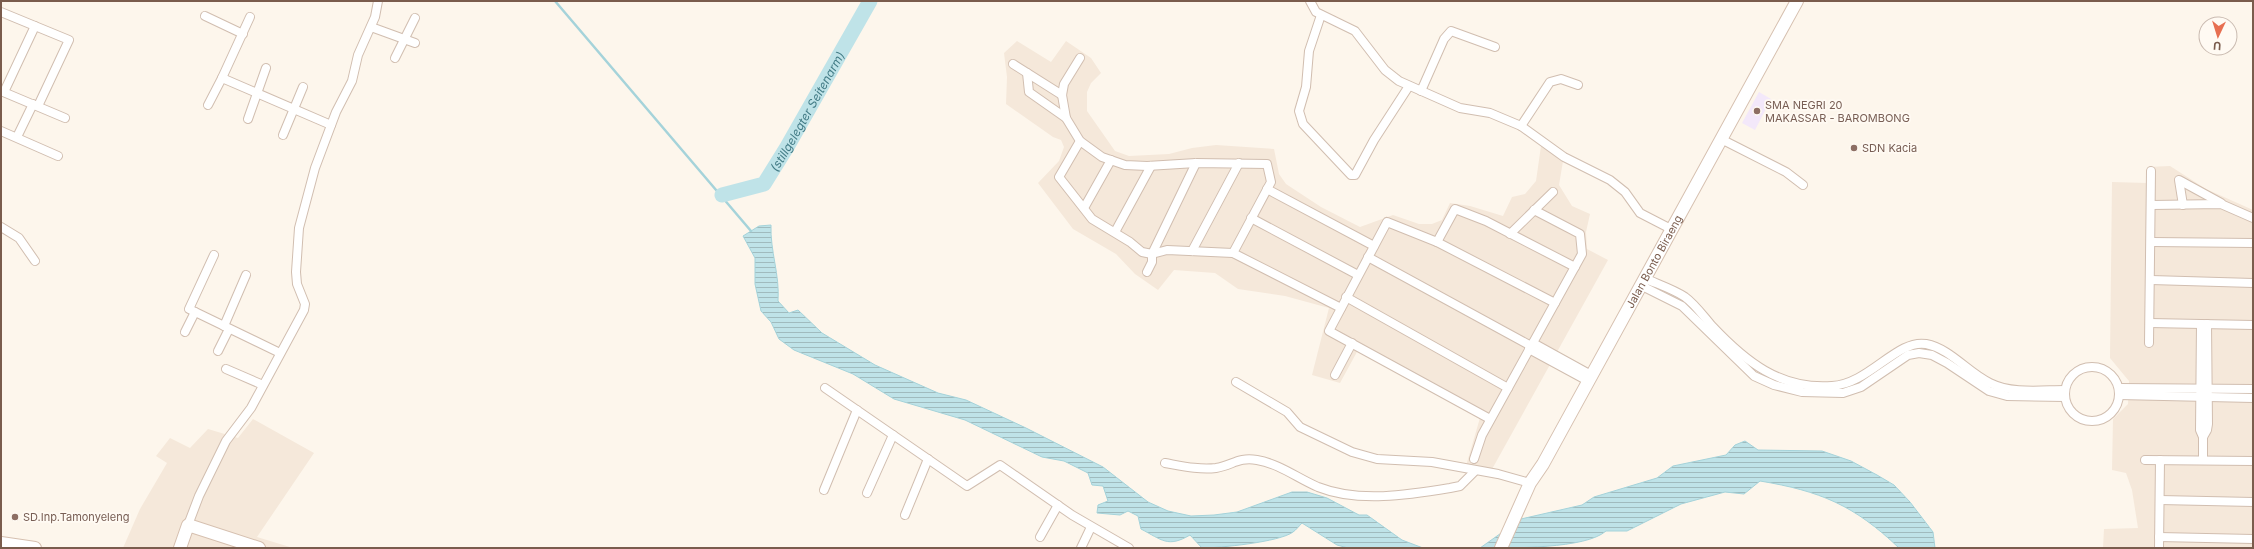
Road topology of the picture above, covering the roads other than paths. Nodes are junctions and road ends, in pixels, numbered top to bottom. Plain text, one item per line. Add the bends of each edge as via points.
1 (378, 1) edge
2 (1310, 1) edge
3 (1797, 1) edge
4 (1, 12) edge
5 (1321, 15) junction
6 (205, 16) dead end
7 (250, 18) dead end
8 (414, 18) dead end
9 (35, 26) junction
10 (371, 27) junction
11 (243, 34) junction
12 (404, 39) junction
13 (415, 43) dead end
14 (1495, 46) dead end
15 (395, 58) dead end
16 (1080, 58) dead end
17 (1013, 64) dead end
18 (266, 68) dead end
19 (1027, 73) junction
20 (222, 78) junction
21 (1578, 85) dead end
22 (1409, 86) junction
23 (303, 87) dead end
24 (2, 91) edge
25 (1421, 91) junction
26 (258, 93) junction
27 (1062, 95) junction
28 (35, 105) junction
29 (208, 105) dead end
30 (294, 108) junction
31 (65, 118) dead end
32 (1066, 118) junction
33 (248, 119) dead end
34 (331, 125) junction
35 (1521, 126) junction
36 (1, 131) edge
37 (282, 135) dead end
38 (16, 137) junction
39 (1721, 139) junction
40 (1080, 141) junction
41 (58, 156) dead end
42 (1111, 160) junction
43 (1196, 163) junction
44 (1239, 163) junction
45 (1150, 166) junction
46 (2151, 171) dead end
47 (1803, 185) dead end
48 (1267, 189) junction
49 (1553, 192) dead end
50 (2221, 204) junction
51 (2152, 205) junction
52 (2183, 205) junction
53 (1084, 208) junction
54 (1534, 210) junction
55 (1251, 218) junction
56 (2253, 218) edge
57 (1, 227) edge
58 (1671, 229) junction
59 (1115, 232) junction
60 (1510, 234) junction
61 (1437, 242) junction
62 (2152, 242) junction
63 (2253, 243) edge
64 (1374, 246) junction
65 (1192, 251) junction
66 (1233, 252) junction
67 (1152, 254) junction
68 (214, 255) dead end
69 (1368, 257) junction
70 (34, 261) dead end
71 (1575, 268) junction
72 (1147, 272) dead end
73 (246, 275) dead end
74 (1358, 275) junction
75 (2151, 280) junction
76 (1642, 282) junction
77 (2253, 282) edge
78 (1346, 297) junction
79 (1555, 303) junction
80 (1340, 308) junction
81 (195, 312) junction
82 (2150, 323) junction
83 (2204, 324) junction
84 (2253, 325) edge
85 (226, 327) junction
86 (185, 332) dead end
87 (1352, 343) junction
88 (2149, 344) dead end
89 (1531, 346) junction
90 (218, 351) dead end
91 (280, 353) junction
92 (226, 369) dead end
93 (1335, 375) dead end
94 (1590, 378) junction
95 (1236, 382) dead end
96 (263, 386) junction
97 (825, 388) dead end
98 (1508, 388) junction
99 (2253, 389) edge
100 (2119, 392) junction
101 (2065, 393) junction
102 (2204, 393) junction
103 (2253, 398) edge
104 (857, 410) junction
105 (1490, 419) junction
106 (893, 434) junction
107 (928, 459) junction
108 (1474, 459) dead end
109 (2145, 460) dead end
110 (2160, 460) junction
111 (2202, 460) junction
112 (2253, 461) edge
113 (1165, 463) dead end
114 (1475, 471) junction
115 (1530, 483) junction
116 (824, 490) dead end
117 (867, 493) dead end
118 (2160, 500) junction
119 (2253, 502) edge
120 (1058, 505) junction
121 (905, 515) dead end
122 (188, 525) junction
123 (1091, 527) junction
124 (1040, 537) dead end
125 (2159, 537) junction
126 (2253, 539) edge
127 (1, 543) edge
128 (35, 548) edge
129 (180, 548) edge
130 (259, 548) edge
131 (1080, 548) edge
132 (1128, 548) edge
133 (1501, 548) edge
134 (2159, 548) edge

1 - 10 street
2 - 5 street via 1316,12
3 - 39 street, Jalan Bonto Biraeng
4 - 9 street
5 - 22 street via 1355,32 1385,70
5 - 22 street via 1309,51 1306,87 1299,117 1351,175 1355,175
6 - 11 street
7 - 11 street
8 - 12 street
9 - 24 street
9 - 28 street via 69,40
10 - 12 street
10 - 34 street via 358,55 352,80
11 - 20 street
12 - 13 street
12 - 15 street
14 - 25 street via 1451,31 1444,39
16 - 27 street via 1064,84
17 - 19 street
18 - 26 street
19 - 27 street
19 - 32 street via 1029,92
20 - 26 street
20 - 29 street
21 - 35 street via 1561,79 1550,82
22 - 25 street
23 - 30 street
24 - 28 street
25 - 35 street via 1460,108 1490,113
26 - 30 street
26 - 33 street
27 - 32 street
28 - 31 street
28 - 38 street
30 - 34 street
30 - 37 street
32 - 40 street
34 - 91 street via 315,168 299,228 296,272 297,284 305,307
35 - 58 street via 1564,157 1610,180 1625,192 1640,213
36 - 38 street
38 - 41 street
39 - 47 street via 1786,172
39 - 58 street, Jalan Bonto Biraeng
40 - 42 street via 1102,157
40 - 53 street via 1059,177
42 - 45 street
42 - 53 street
43 - 44 street
43 - 45 street
43 - 67 street
44 - 48 street via 1267,164 1271,182
44 - 65 street
45 - 59 street
46 - 51 street
48 - 55 street
48 - 64 street
49 - 54 street
50 - 52 street
50 - 52 street via 2179,180
50 - 56 street
51 - 52 street
51 - 62 street
53 - 59 street via 1092,219
54 - 60 street
54 - 71 street via 1580,234 1582,254
55 - 66 street
55 - 74 street
57 - 70 street via 19,238
58 - 76 street, Jalan Bonto Biraeng
59 - 67 street via 1142,252
60 - 61 street via 1455,209
60 - 71 street
61 - 64 street via 1387,222
61 - 79 street
62 - 63 street
62 - 75 street
64 - 69 street
65 - 66 street
65 - 67 street via 1167,250
66 - 80 street
67 - 72 street via 1152,262
68 - 81 street via 189,309
69 - 74 street
69 - 89 street
71 - 79 street
73 - 85 street
74 - 78 street
75 - 77 street
75 - 82 street
76 - 94 street, Jalan Bonto Biraeng
76 - 101 street via 1686,298 1749,362 1770,375 1800,384 1832,386 1859,379 1909,344 1925,344 1940,349 1985,380 2004,388
78 - 80 street
78 - 98 street
79 - 89 street
80 - 87 street via 1329,330
81 - 85 street
81 - 86 street
82 - 83 street
82 - 88 street
83 - 84 street
83 - 102 street
85 - 90 street
85 - 91 street
87 - 93 street
87 - 105 street
89 - 94 street
89 - 98 street
91 - 96 street
92 - 96 street
94 - 115 street, Jalan Bonto Biraeng
95 - 114 street via 1287,412 1300,427 1352,452 1377,459 1432,462
96 - 122 street via 251,408 226,441 208,475
97 - 104 street
98 - 105 street
99 - 102 street
100 - 101 street via 2113,376 2106,370 2089,366 2072,374
100 - 101 street via 2115,409 2109,415 2092,421 2083,420 2075,415 2069,408
100 - 102 street
102 - 103 street
102 - 111 street via 2207,430 2203,437
104 - 106 street
104 - 116 street
105 - 108 street
106 - 107 street
106 - 117 street
107 - 120 street via 967,486 1000,465
107 - 121 street
109 - 110 street
110 - 111 street
110 - 118 street
111 - 112 street
113 - 114 street via 1208,468 1239,459 1257,460 1281,466 1318,486 1339,493 1363,496 1460,486
114 - 115 street via 1504,475
115 - 133 street, Jalan Bonto Biraeng
118 - 119 street
118 - 125 street
120 - 123 street
120 - 124 street
122 - 129 street
122 - 130 street
123 - 131 street
123 - 132 street
125 - 126 street
125 - 134 street
127 - 128 street

